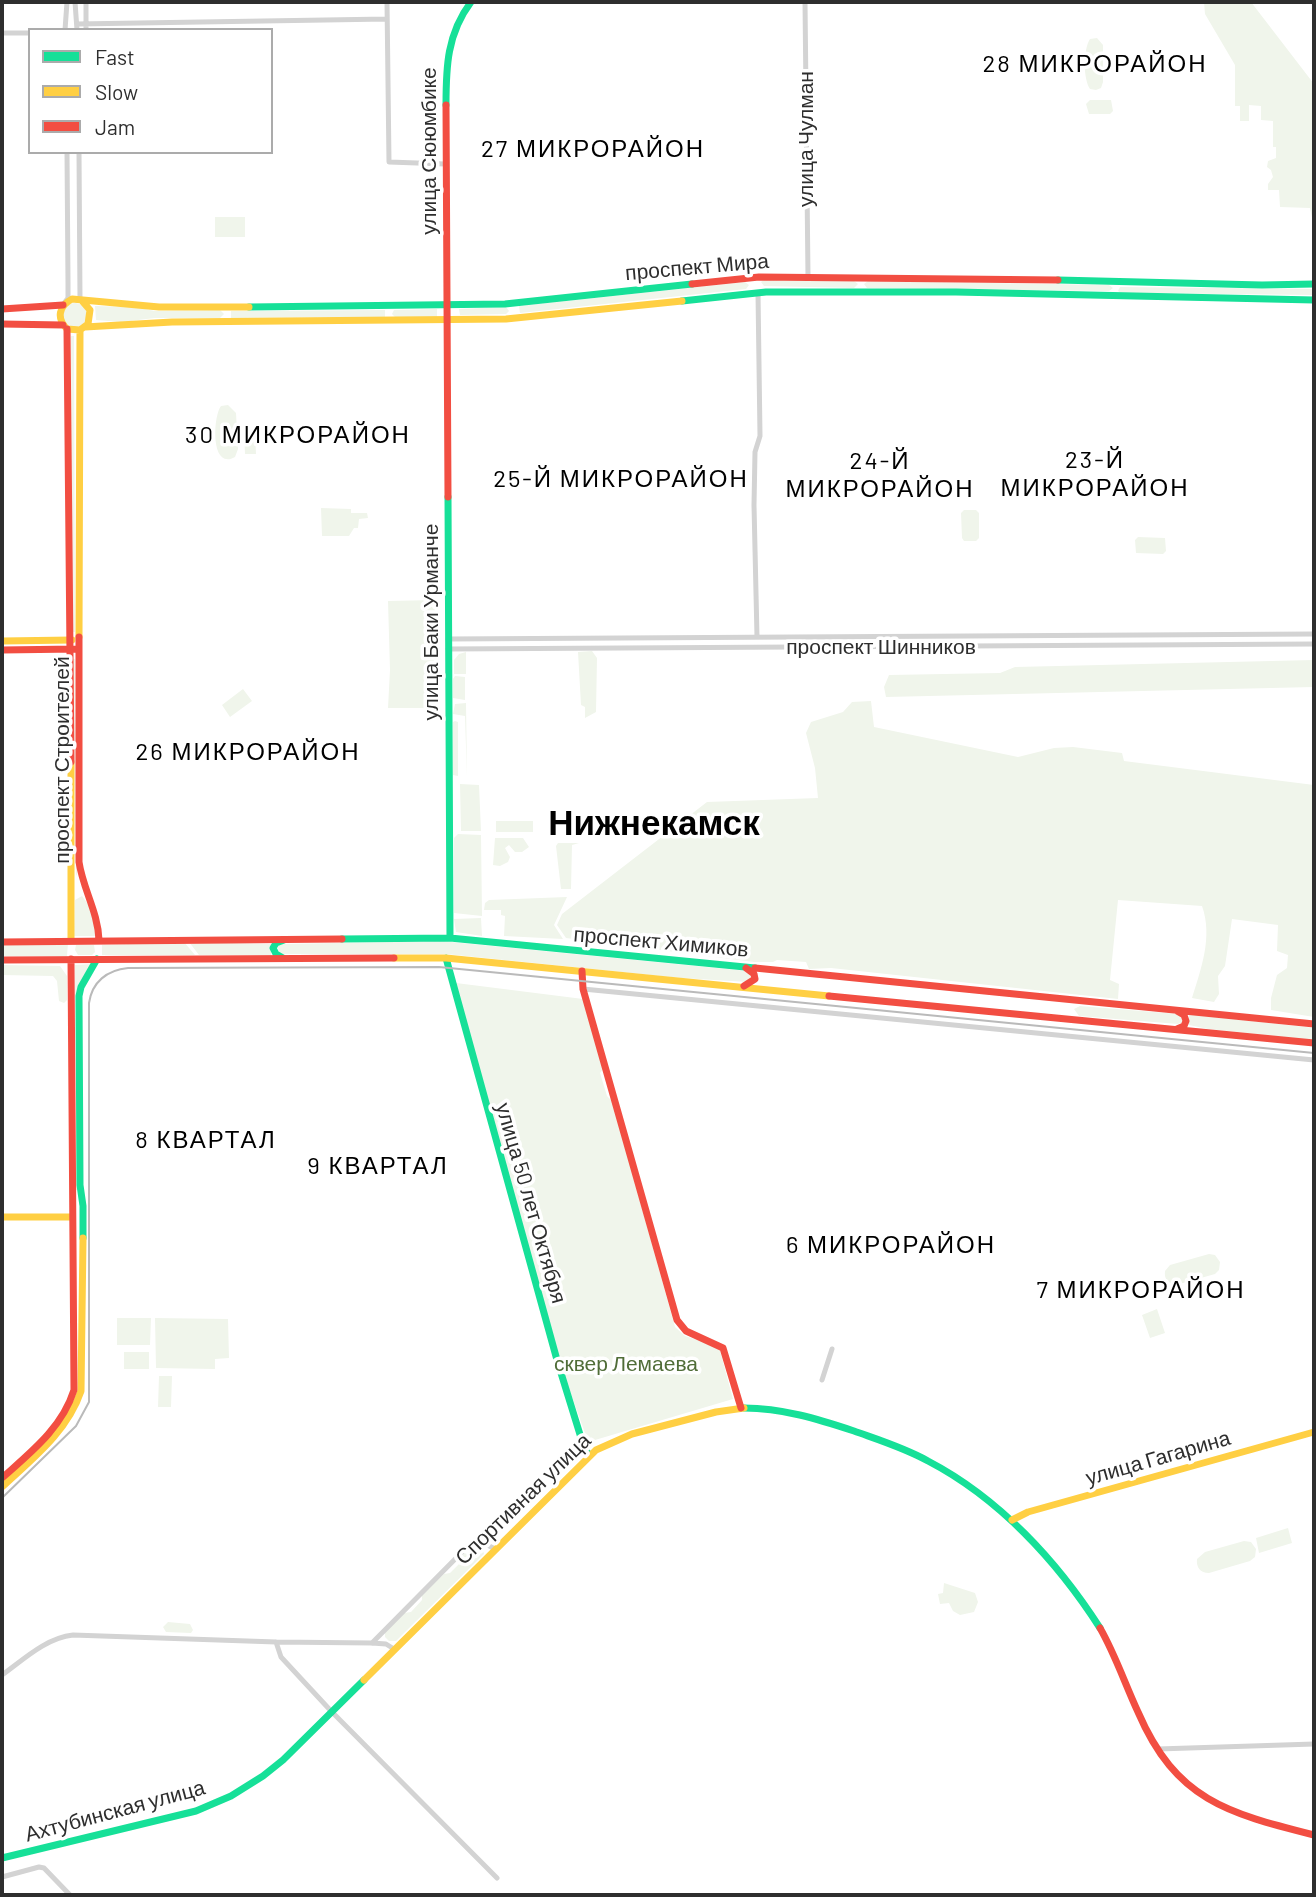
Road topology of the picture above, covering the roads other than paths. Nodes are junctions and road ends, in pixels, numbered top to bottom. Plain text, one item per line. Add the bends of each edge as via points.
1 (67, 2) edge
2 (75, 2) edge
3 (86, 2) edge
4 (387, 2) edge
5 (471, 2) edge
6 (805, 2) edge
7 (387, 19) junction
8 (77, 27) edge
9 (86, 27) edge
10 (65, 28) edge
11 (2, 33) edge
12 (28, 33) edge
13 (67, 154) edge
14 (79, 154) edge
15 (446, 164) junction
16 (759, 277) junction
17 (808, 277) junction
18 (857, 277) junction
19 (1116, 281) junction
20 (1314, 284) edge
21 (856, 292) junction
22 (758, 293) junction
23 (1115, 295) junction
24 (1314, 300) edge
25 (82, 301) junction
26 (64, 304) junction
27 (506, 304) junction
28 (447, 305) junction
29 (396, 306) junction
30 (218, 307) junction
31 (2, 309) edge
32 (506, 319) junction
33 (396, 321) junction
34 (446, 321) junction
35 (219, 322) junction
36 (2, 324) edge
37 (65, 327) junction
38 (82, 328) junction
39 (1314, 634) edge
40 (757, 637) junction
41 (448, 639) junction
42 (71, 640) junction
43 (80, 640) junction
44 (2, 641) edge
45 (1314, 644) edge
46 (71, 649) junction
47 (80, 649) junction
48 (448, 649) junction
49 (2, 650) edge
50 (80, 875) junction
51 (70, 876) junction
52 (91, 900) junction
53 (70, 901) junction
54 (99, 922) junction
55 (450, 938) junction
56 (287, 939) junction
57 (71, 940) junction
58 (100, 940) junction
59 (114, 940) junction
60 (2, 942) edge
61 (446, 958) junction
62 (71, 959) junction
63 (97, 959) junction
64 (284, 959) junction
65 (2, 960) edge
66 (744, 967) junction
67 (582, 971) junction
68 (741, 986) junction
69 (583, 989) junction
70 (1083, 1001) junction
71 (1175, 1010) junction
72 (1079, 1020) junction
73 (1314, 1024) edge
74 (1177, 1029) junction
75 (1314, 1043) edge
76 (1314, 1060) edge
77 (71, 1205) junction
78 (83, 1206) junction
79 (2, 1217) edge
80 (71, 1217) junction
81 (82, 1233) junction
82 (72, 1234) junction
83 (832, 1349) dead end
84 (822, 1380) dead end
85 (741, 1408) junction
86 (1314, 1432) edge
87 (589, 1456) junction
88 (2, 1478) edge
89 (2, 1487) edge
90 (1012, 1520) junction
91 (495, 1549) junction
92 (276, 1642) junction
93 (372, 1643) junction
94 (394, 1649) junction
95 (2, 1675) edge
96 (331, 1711) junction
97 (1314, 1744) edge
98 (1157, 1749) junction
99 (1314, 1835) edge
100 (2, 1858) edge
101 (2, 1877) edge
102 (497, 1878) dead end
103 (70, 1895) edge

1 - 10 street
2 - 8 street
3 - 9 street
4 - 7 street
5 - 15 main road, улица Сююмбике via 453,32 446,63
6 - 17 street, улица Чулман
7 - 9 street
7 - 15 street via 388,162
8 - 9 street
11 - 12 street
13 - 26 street via 68,298
14 - 25 street
15 - 28 main road, улица Сююмбике
16 - 17 main road, проспект Мира
16 - 22 main road via 753,283
16 - 27 main road, проспект Мира
17 - 18 main road, проспект Мира
18 - 19 main road, проспект Мира
18 - 21 main road via 862,284
19 - 20 main road, проспект Мира
19 - 23 main road
21 - 22 main road, проспект Мира
21 - 23 main road, проспект Мира
22 - 32 main road, проспект Мира
22 - 40 street
23 - 24 main road, проспект Мира
25 - 26 main road via 72,299
25 - 30 main road, проспект Мира
25 - 38 main road via 90,314
26 - 31 main road
26 - 37 main road via 60,318
27 - 28 main road, проспект Мира
27 - 32 main road via 513,311
28 - 29 main road, проспект Мира
28 - 34 main road, улица Баки Урманче
29 - 30 main road, проспект Мира
29 - 33 main road via 388,313
30 - 35 main road via 227,314
32 - 34 main road, проспект Мира
33 - 34 main road, проспект Мира
33 - 35 main road, проспект Мира
34 - 41 main road, улица Баки Урманче
35 - 38 main road, проспект Мира
36 - 37 main road
37 - 38 main road
37 - 42 main road, проспект Строителей
38 - 43 main road, проспект Строителей
39 - 40 street, проспект Шинников
40 - 41 street, проспект Шинников
41 - 48 main road, улица Баки Урманче
42 - 43 main road
42 - 44 main road
42 - 46 main road, проспект Строителей
43 - 47 main road, проспект Строителей
45 - 48 street, проспект Шинников
46 - 47 main road
46 - 49 main road
46 - 51 main road, проспект Строителей
47 - 50 main road, проспект Строителей
48 - 55 main road, улица Баки Урманче
50 - 51 main road via 77,879
50 - 52 main road, проспект Строителей
51 - 53 main road, проспект Строителей
52 - 53 main road via 78,892
52 - 54 main road, проспект Строителей
53 - 57 main road, проспект Строителей
54 - 58 main road, проспект Строителей
54 - 59 main road
55 - 56 main road, проспект Химиков
55 - 66 main road, проспект Химиков
56 - 59 main road, проспект Химиков
56 - 64 main road via 273,948
57 - 58 main road, проспект Химиков
57 - 60 main road, проспект Химиков
57 - 62 main road, проспект Строителей
58 - 59 main road, проспект Химиков
58 - 63 main road, проспект Строителей
61 - 64 main road, проспект Химиков
61 - 67 main road, проспект Химиков
61 - 87 main road, улица 50 лет Октября via 557,1360
62 - 63 main road, проспект Химиков
62 - 65 main road, проспект Химиков
62 - 77 main road, проспект Строителей
63 - 64 main road, проспект Химиков
63 - 78 main road, проспект Строителей via 79,996
66 - 68 main road via 755,979
66 - 70 main road, проспект Химиков
67 - 68 main road, проспект Химиков
67 - 69 main road
68 - 72 main road, проспект Химиков
69 - 76 street
69 - 85 main road via 678,1324 685,1332 721,1346
70 - 71 main road, проспект Химиков
70 - 72 main road via 1071,1009
71 - 73 main road, проспект Химиков
71 - 74 main road via 1186,1020
72 - 74 main road, проспект Химиков
74 - 75 main road, проспект Химиков
77 - 78 main road via 76,1199
77 - 80 main road, проспект Строителей
78 - 81 main road, проспект Строителей
79 - 80 main road
80 - 82 main road, проспект Строителей
81 - 82 main road via 77,1238
81 - 89 main road, проспект Строителей via 79,1399 66,1424
82 - 88 main road, проспект Строителей via 72,1398 61,1420
83 - 84 street
85 - 87 main road, Спортивная улица via 615,1440
85 - 90 main road, Спортивная улица via 802,1415 881,1440 944,1469
86 - 90 main road, улица Гагарина
87 - 91 main road, Спортивная улица
90 - 98 main road, Спортивная улица via 1046,1555 1098,1626
91 - 93 street via 476,1539 472,1542
91 - 94 main road, Спортивная улица
92 - 93 street
92 - 95 street via 73,1635 49,1642
92 - 96 street via 281,1657
93 - 94 street
94 - 96 main road, Ахтубинская улица
96 - 100 main road, Ахтубинская улица via 265,1775 215,1804
96 - 102 street
97 - 98 street
98 - 99 main road, Спортивная улица via 1179,1778 1215,1804
101 - 103 street, Ахтубинская улица via 44,1868

